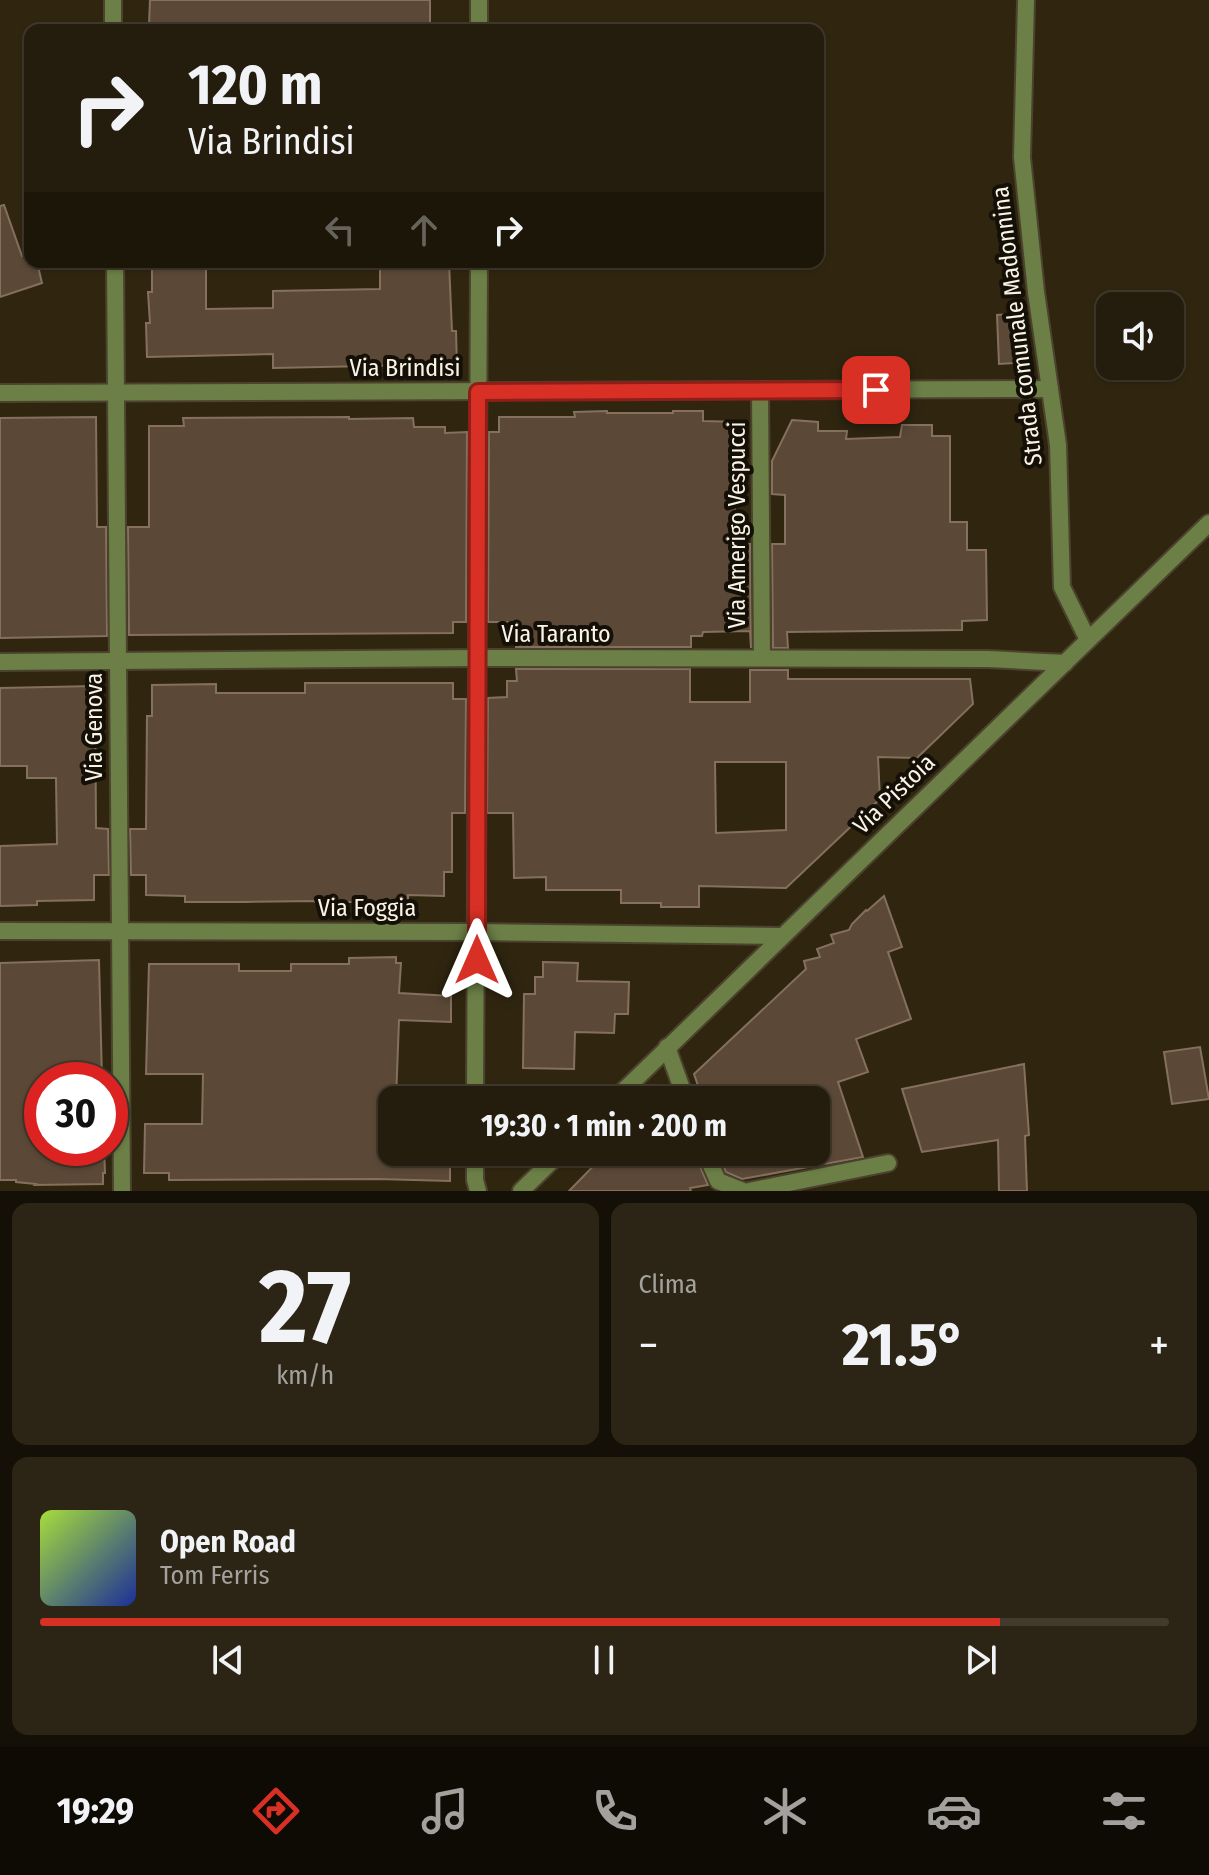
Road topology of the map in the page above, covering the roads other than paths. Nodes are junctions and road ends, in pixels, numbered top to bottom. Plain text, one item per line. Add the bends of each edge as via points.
1 (113, 0) edge
2 (479, 0) edge
3 (1026, 0) edge
4 (113, 24) edge
5 (479, 24) edge
6 (115, 268) edge
7 (479, 268) edge
8 (1050, 389) junction
9 (760, 390) junction
10 (478, 392) junction
11 (0, 393) edge
12 (116, 393) junction
13 (1209, 523) edge
14 (1088, 640) junction
15 (478, 658) junction
16 (762, 658) junction
17 (0, 662) edge
18 (118, 662) junction
19 (1065, 663) junction
20 (0, 931) edge
21 (120, 931) junction
22 (477, 932) junction
23 (781, 936) junction
24 (667, 1047) junction
25 (475, 1086) edge
26 (628, 1086) edge
27 (681, 1086) edge
28 (888, 1163) dead end
29 (475, 1166) edge
30 (547, 1166) edge
31 (711, 1166) edge
32 (122, 1191) edge
33 (478, 1191) edge
34 (521, 1191) edge
35 (746, 1191) edge

1 - 4 street
2 - 5 street
3 - 8 street, Strada comunale Madonnina via 1022,157
6 - 12 street, Via Genova
7 - 10 street
8 - 9 street, Via Brindisi
8 - 14 street, Strada comunale Madonnina via 1058,445 1062,587
9 - 10 street, Via Brindisi
9 - 16 street, Via Amerigo Vespucci
10 - 12 street, Via Brindisi
10 - 15 street
11 - 12 street, Via Brindisi
12 - 18 street, Via Genova
13 - 14 street, Via Pistoia
14 - 19 street, Via Pistoia
15 - 16 street, Via Taranto
15 - 18 street, Via Taranto
15 - 22 street
16 - 19 street, Via Taranto
17 - 18 street, Via Taranto
18 - 21 street, Via Genova
19 - 23 street, Via Pistoia
20 - 21 street, Via Foggia
21 - 22 street, Via Foggia
21 - 32 street, Via Genova
22 - 23 street, Via Foggia
22 - 25 street
23 - 24 street, Via Pistoia
24 - 26 street, Via Pistoia
24 - 27 street
28 - 35 street
29 - 33 street
30 - 34 street
31 - 35 street via 718,1181

